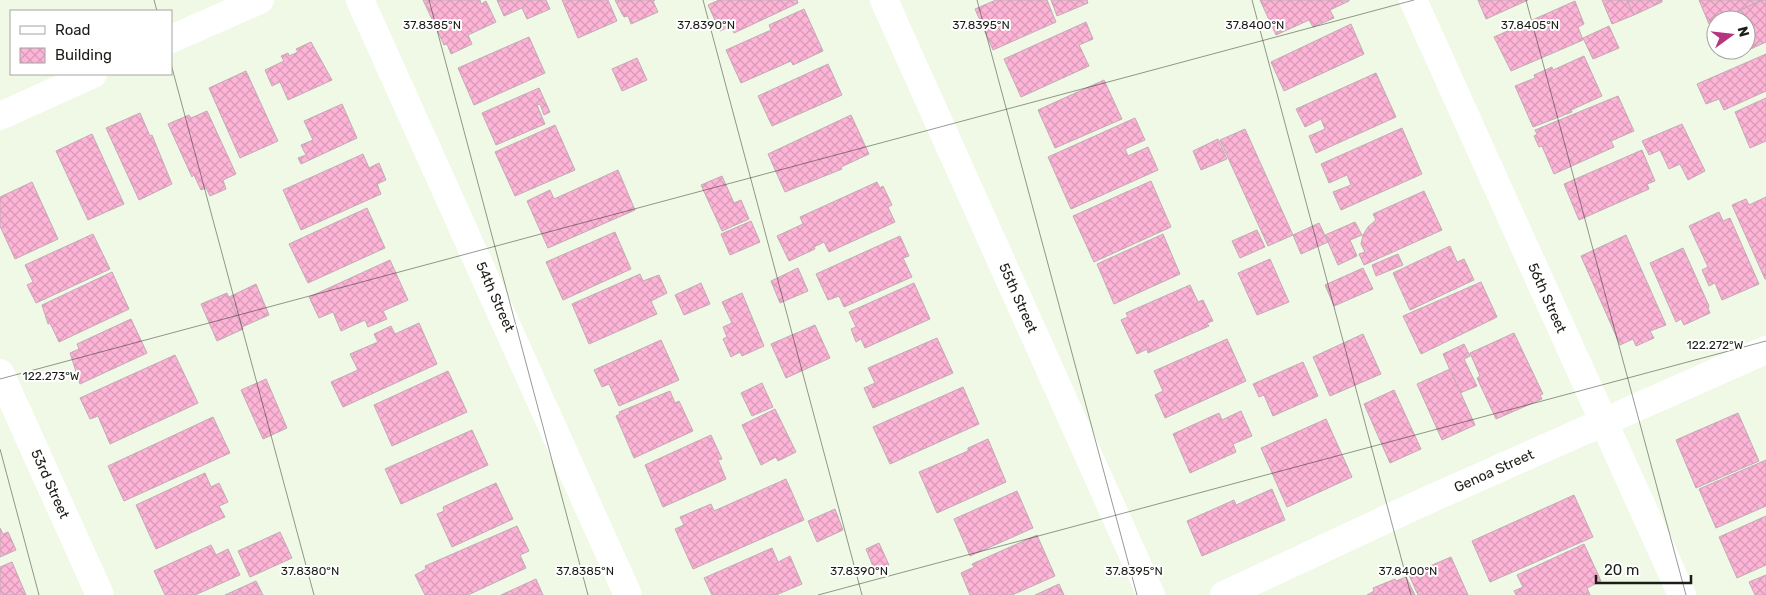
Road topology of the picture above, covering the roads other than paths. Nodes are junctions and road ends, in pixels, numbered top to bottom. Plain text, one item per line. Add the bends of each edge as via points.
1 (260, 0) edge
2 (360, 0) edge
3 (884, 0) edge
4 (1413, 0) edge
5 (172, 39) edge
6 (91, 75) edge
7 (0, 116) edge
8 (1766, 350) edge
9 (0, 373) edge
10 (1604, 422) junction
11 (100, 595) edge
12 (628, 595) edge
13 (1151, 595) edge
14 (1224, 595) edge
15 (1682, 595) edge

1 - 5 street
2 - 12 street, 54th Street
3 - 13 street, 55th Street
4 - 10 street, 56th Street
6 - 7 street
8 - 10 street, Genoa Street
9 - 11 street, 53rd Street
10 - 14 street, Genoa Street
10 - 15 street, 56th Street

